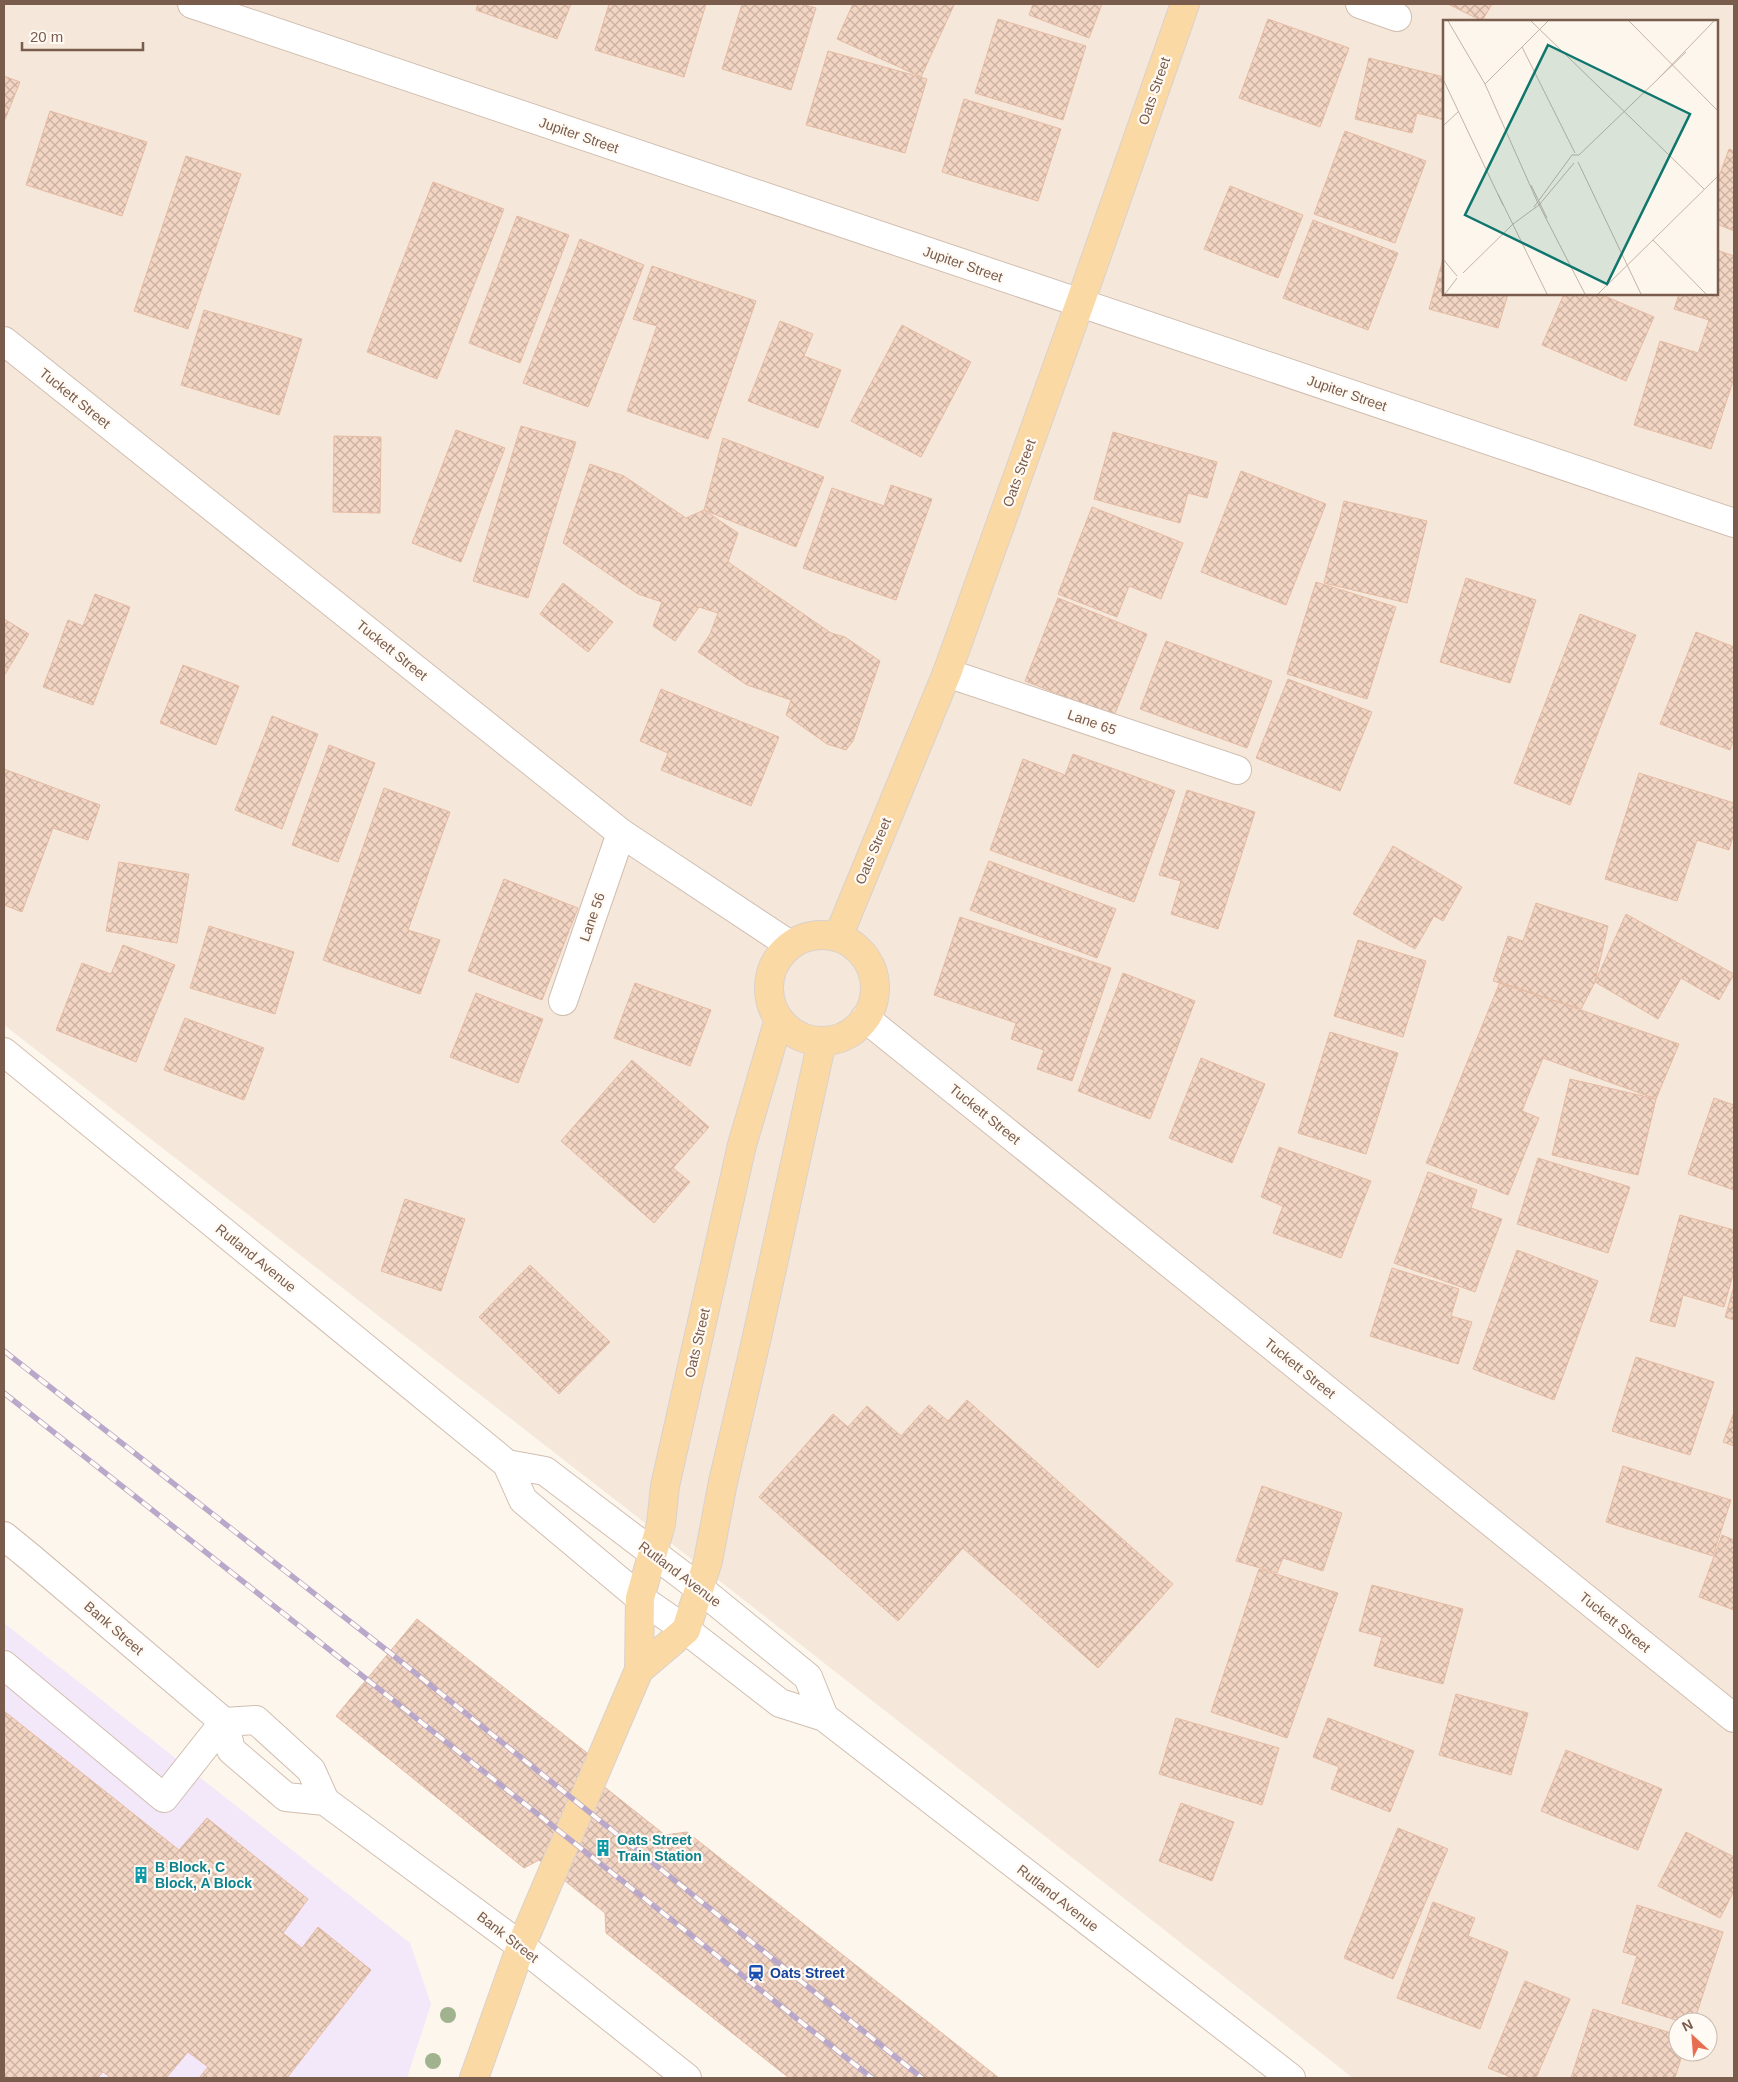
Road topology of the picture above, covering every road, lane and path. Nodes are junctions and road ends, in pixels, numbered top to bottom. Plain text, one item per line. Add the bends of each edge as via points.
1 (192, 4) edge
2 (1185, 4) edge
3 (1360, 4) edge
4 (1397, 17) dead end
5 (1080, 303) junction
6 (4, 341) edge
7 (1734, 523) edge
8 (947, 673) junction
9 (1237, 770) dead end
10 (621, 833) junction
11 (838, 937) junction
12 (790, 945) junction
13 (563, 1001) dead end
14 (865, 1018) junction
15 (778, 1020) junction
16 (822, 1041) junction
17 (4, 1052) edge
18 (508, 1464) junction
19 (4, 1536) edge
20 (652, 1553) junction
21 (699, 1588) junction
22 (640, 1598) junction
23 (686, 1630) junction
24 (4, 1665) edge
25 (639, 1670) junction
26 (824, 1717) junction
27 (1733, 1717) edge
28 (224, 1722) junction
29 (324, 1801) junction
30 (521, 1946) junction
31 (474, 2078) edge
32 (687, 2078) edge
33 (1291, 2078) edge

1 - 5 street, Jupiter Street
2 - 5 main road, Oats Street
3 - 4 street
5 - 7 street, Jupiter Street
5 - 8 main road, Oats Street
6 - 10 street, Tuckett Street
8 - 9 street, Lane 65
8 - 11 main road, Oats Street
10 - 12 street, Tuckett Street
10 - 13 street, Lane 56
11 - 12 main road via 821,934 805,937
11 - 14 main road via 853,944 865,956 872,970 873,1003
12 - 15 main road via 770,972 769,997
14 - 16 main road via 839,1038
14 - 27 street, Tuckett Street
15 - 16 main road via 791,1032
15 - 20 main road, Oats Street via 742,1145 665,1486 661,1524
16 - 21 main road via 722,1482 708,1561
17 - 18 street, Rutland Avenue
18 - 20 street, Rutland Avenue via 545,1471
18 - 22 street, Rutland Avenue via 523,1500
19 - 28 street, Bank Street
20 - 21 street, Rutland Avenue
20 - 22 main road, Oats Street
21 - 23 main road
21 - 26 street, Rutland Avenue via 808,1677
22 - 23 street, Rutland Avenue
22 - 25 main road, Oats Street
23 - 25 main road, Oats Street
23 - 26 street, Rutland Avenue via 780,1703
24 - 28 street via 164,1798
25 - 30 main road, Oats Street
26 - 33 street, Rutland Avenue
28 - 29 street via 231,1750 286,1797
28 - 29 street via 256,1720 311,1770
29 - 30 street, Bank Street
30 - 31 main road, Oats Street
30 - 32 street, Bank Street

